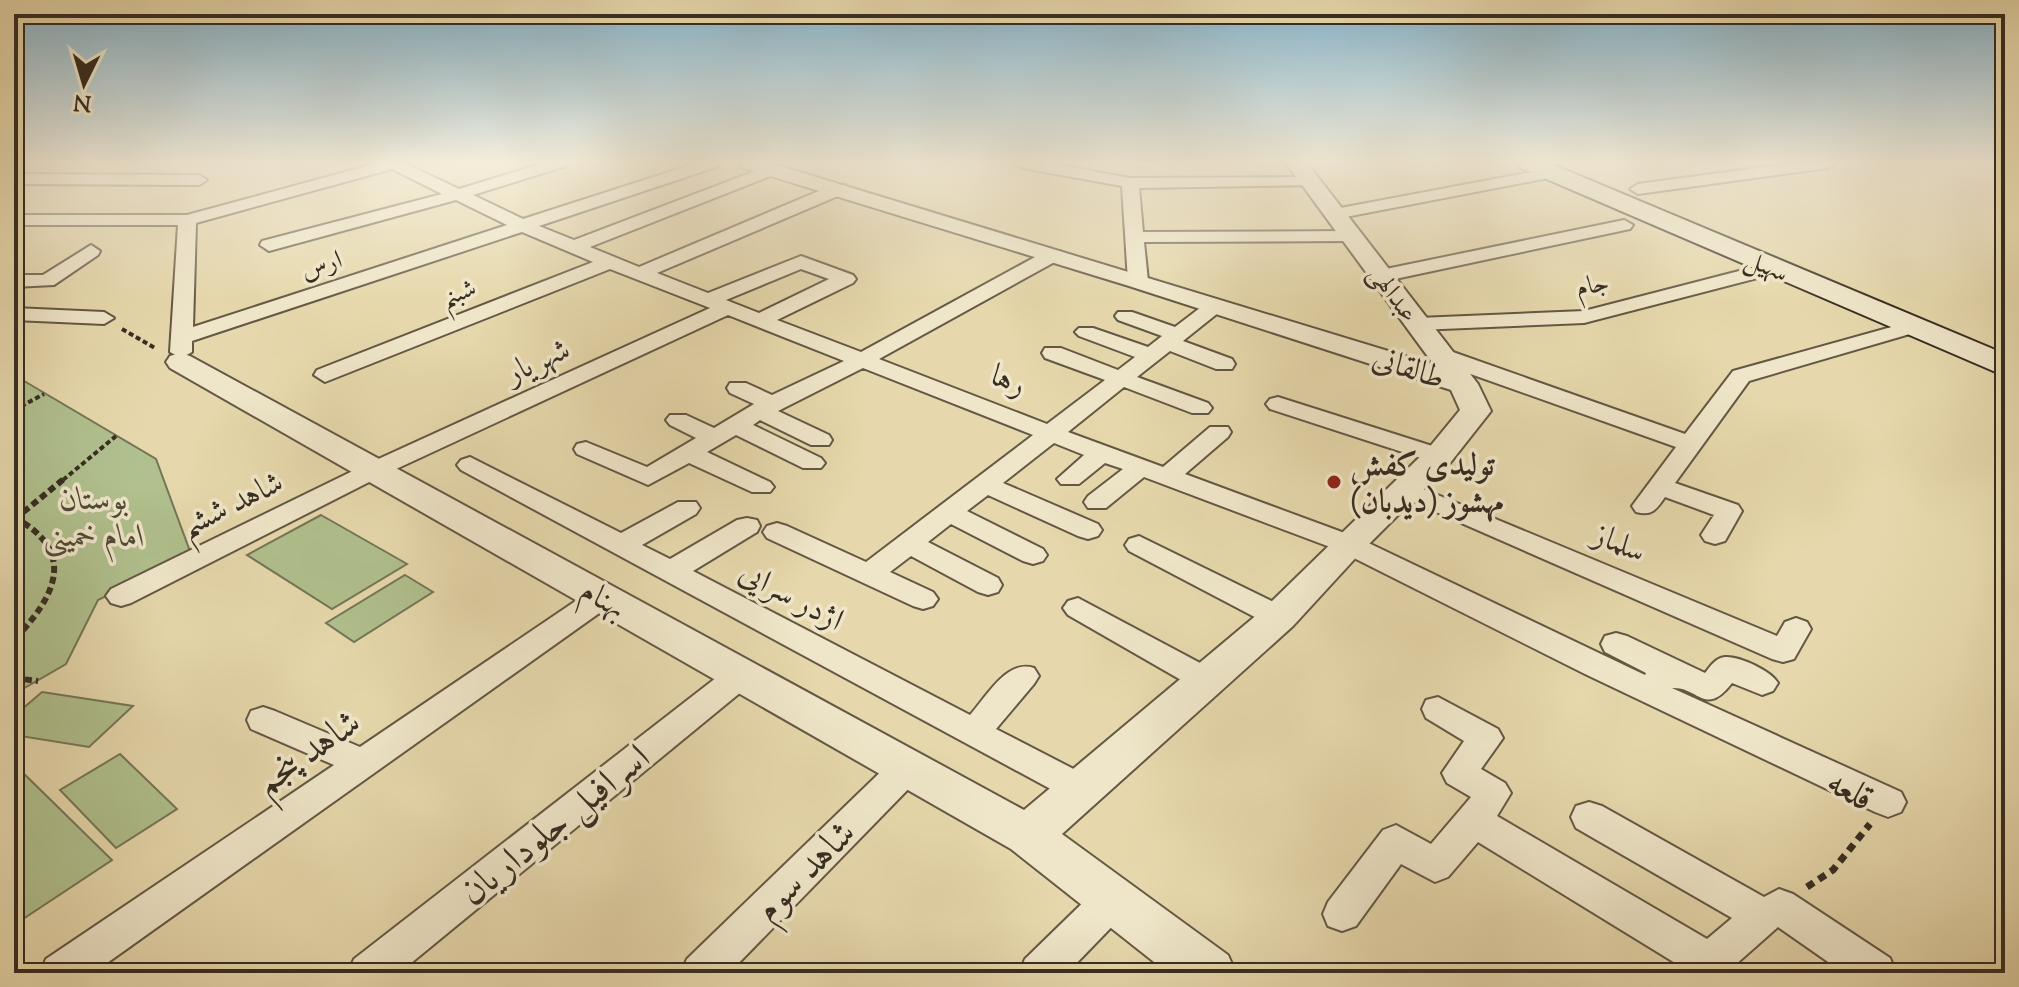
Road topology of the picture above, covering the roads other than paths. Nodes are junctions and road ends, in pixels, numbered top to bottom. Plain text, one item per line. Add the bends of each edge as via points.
1 (225, 209) edge
2 (404, 209) edge
3 (490, 209) edge
4 (570, 209) edge
5 (661, 209) edge
6 (792, 209) edge
7 (904, 209) edge
8 (1132, 209) edge
9 (1331, 209) edge
10 (1357, 209) edge
11 (1646, 209) edge
12 (1687, 209) edge
13 (1335, 214) junction
14 (14, 220) edge
15 (181, 221) junction
16 (521, 225) junction
17 (1624, 225) dead end
18 (1352, 236) junction
19 (1134, 237) junction
20 (269, 245) dead end
21 (576, 246) junction
22 (91, 251) dead end
23 (1053, 255) junction
24 (610, 262) junction
25 (1774, 268) junction
26 (641, 273) junction
27 (1381, 276) junction
28 (14, 281) edge
29 (1138, 281) junction
30 (720, 303) junction
31 (1216, 305) junction
32 (14, 314) edge
33 (1125, 316) dead end
34 (104, 318) road end
35 (762, 319) junction
36 (1418, 324) junction
37 (1913, 327) junction
38 (1086, 332) dead end
39 (2005, 340) edge
40 (1164, 344) junction
41 (182, 349) junction
42 (1053, 353) dead end
43 (1442, 356) junction
44 (862, 360) junction
45 (1224, 364) dead end
46 (2005, 366) edge
47 (325, 375) dead end
48 (1120, 378) junction
49 (1463, 384) junction
50 (738, 388) dead end
51 (1278, 404) dead end
52 (765, 408) junction
53 (1200, 408) dead end
54 (678, 420) dead end
55 (724, 431) junction
56 (1219, 432) dead end
57 (1049, 433) junction
58 (1692, 445) junction
59 (586, 449) dead end
60 (1104, 451) junction
61 (688, 453) junction
62 (1439, 456) junction
63 (470, 465) dead end
64 (1143, 466) junction
65 (372, 471) junction
66 (1169, 475) junction
67 (1070, 479) dead end
68 (984, 484) junction
69 (761, 487) dead end
70 (1404, 489) junction
71 (1097, 502) dead end
72 (687, 508) dead end
73 (948, 512) junction
74 (747, 526) dead end
75 (1088, 530) dead end
76 (777, 532) dead end
77 (1715, 535) dead end
78 (908, 543) junction
79 (1348, 544) junction
80 (621, 545) junction
81 (1139, 545) dead end
82 (1033, 555) dead end
83 (671, 571) junction
84 (869, 574) junction
85 (988, 585) dead end
86 (121, 596) dead end
87 (602, 597) junction
88 (923, 599) dead end
89 (1078, 608) dead end
90 (1279, 617) junction
91 (1796, 629) dead end
92 (1606, 655) joint
93 (741, 675) junction
94 (1023, 676) dead end
95 (1206, 680) junction
96 (1658, 680) junction
97 (1762, 683) dead end
98 (1438, 709) dead end
99 (263, 720) dead end
100 (974, 732) junction
101 (364, 763) junction
102 (907, 768) junction
103 (1081, 789) junction
104 (1888, 802) road end
105 (1589, 817) dead end
106 (1474, 821) junction
107 (1028, 835) junction
108 (1114, 898) junction
109 (1771, 911) junction
110 (1342, 914) dead end
111 (1707, 968) edge
112 (1876, 972) edge
113 (60, 973) edge
114 (368, 973) edge
115 (701, 973) edge
116 (1039, 973) edge
117 (1209, 973) edge

1 - 15 street
2 - 20 street
3 - 16 street, رها
4 - 16 street, ارس
5 - 21 street
6 - 26 street
7 - 23 street, طالقانی
8 - 19 street
9 - 13 street, عبدالهی
10 - 13 street
11 - 25 main road, سهیل
12 - 39 main road, سهیل
13 - 18 street, عبدالهی
14 - 15 street
15 - 41 street
16 - 21 street, رها
16 - 41 street, ارس
17 - 27 street
18 - 19 street
18 - 27 street, عبدالهی
19 - 29 street
21 - 24 street, رها
22 - 28 street via 47,281
23 - 29 street, طالقانی
23 - 44 street
24 - 26 street, رها
24 - 47 street, شبنم
25 - 36 street, جام via 1584,317
25 - 37 main road, سهیل
26 - 30 street, رها
27 - 36 street, عبدالهی
29 - 31 street, طالقانی
30 - 35 street, رها
30 - 35 street, شهریار via 801,262 846,279
30 - 65 street, شهریار
31 - 40 street
31 - 49 street, طالقانی
32 - 34 street
33 - 40 street
35 - 44 street, رها
36 - 43 street, عبدالهی
37 - 46 main road, سهیل
37 - 58 street via 1741,376
38 - 40 street
40 - 45 street
40 - 48 street
41 - 65 street, بهنام
42 - 48 street
43 - 49 street, عبدالهی
43 - 58 street
44 - 52 street
44 - 57 street, رها
48 - 53 street
48 - 57 street
49 - 62 street, طالقانی via 1476,411
50 - 52 street
51 - 62 street
52 - 55 street
52 - 55 street via 816,451
54 - 55 street
55 - 61 street
56 - 66 street
57 - 60 street, رها
57 - 68 street
58 - 77 street via 1651,496 1729,511
59 - 61 street via 648,477
60 - 64 street, رها
60 - 67 street
61 - 69 street
62 - 70 street, طالقانی
63 - 80 street, اژدر سرایی
64 - 66 street, رها
64 - 71 street
65 - 86 street, شاهد ششم
65 - 87 street, بهنام
66 - 79 street, رها
68 - 73 street
68 - 75 street
70 - 79 street, طالقانی
70 - 91 street, سلماز via 1783,651
72 - 80 street
73 - 78 street
73 - 82 street
74 - 83 street
76 - 84 street
78 - 84 street
78 - 85 street
79 - 90 street, طالقانی
79 - 92 street, رها
80 - 83 street, اژدر سرایی
81 - 90 street
83 - 100 street, اژدر سرایی
84 - 88 street
87 - 93 street, بهنام
87 - 101 street, شاهد پنجم
89 - 95 street
90 - 95 street, طالقانی
92 - 96 street, قلعه
93 - 102 street, بهنام
93 - 114 street, اسرافیل جلوداریان
94 - 100 street
95 - 103 street, طالقانی
96 - 97 street via 1710,689 1727,668
96 - 104 street, قلعه
98 - 106 street via 1486,738 1459,773 1493,793
99 - 101 street
100 - 103 street, اژدر سرایی
101 - 113 street, شاهد پنجم
102 - 107 street, بهنام
102 - 115 street, شاهد سوم
103 - 107 street, طالقانی
105 - 109 street
106 - 110 street via 1435,866 1396,841
106 - 111 street
107 - 108 street
108 - 116 street
108 - 117 street
109 - 111 street
109 - 112 street

